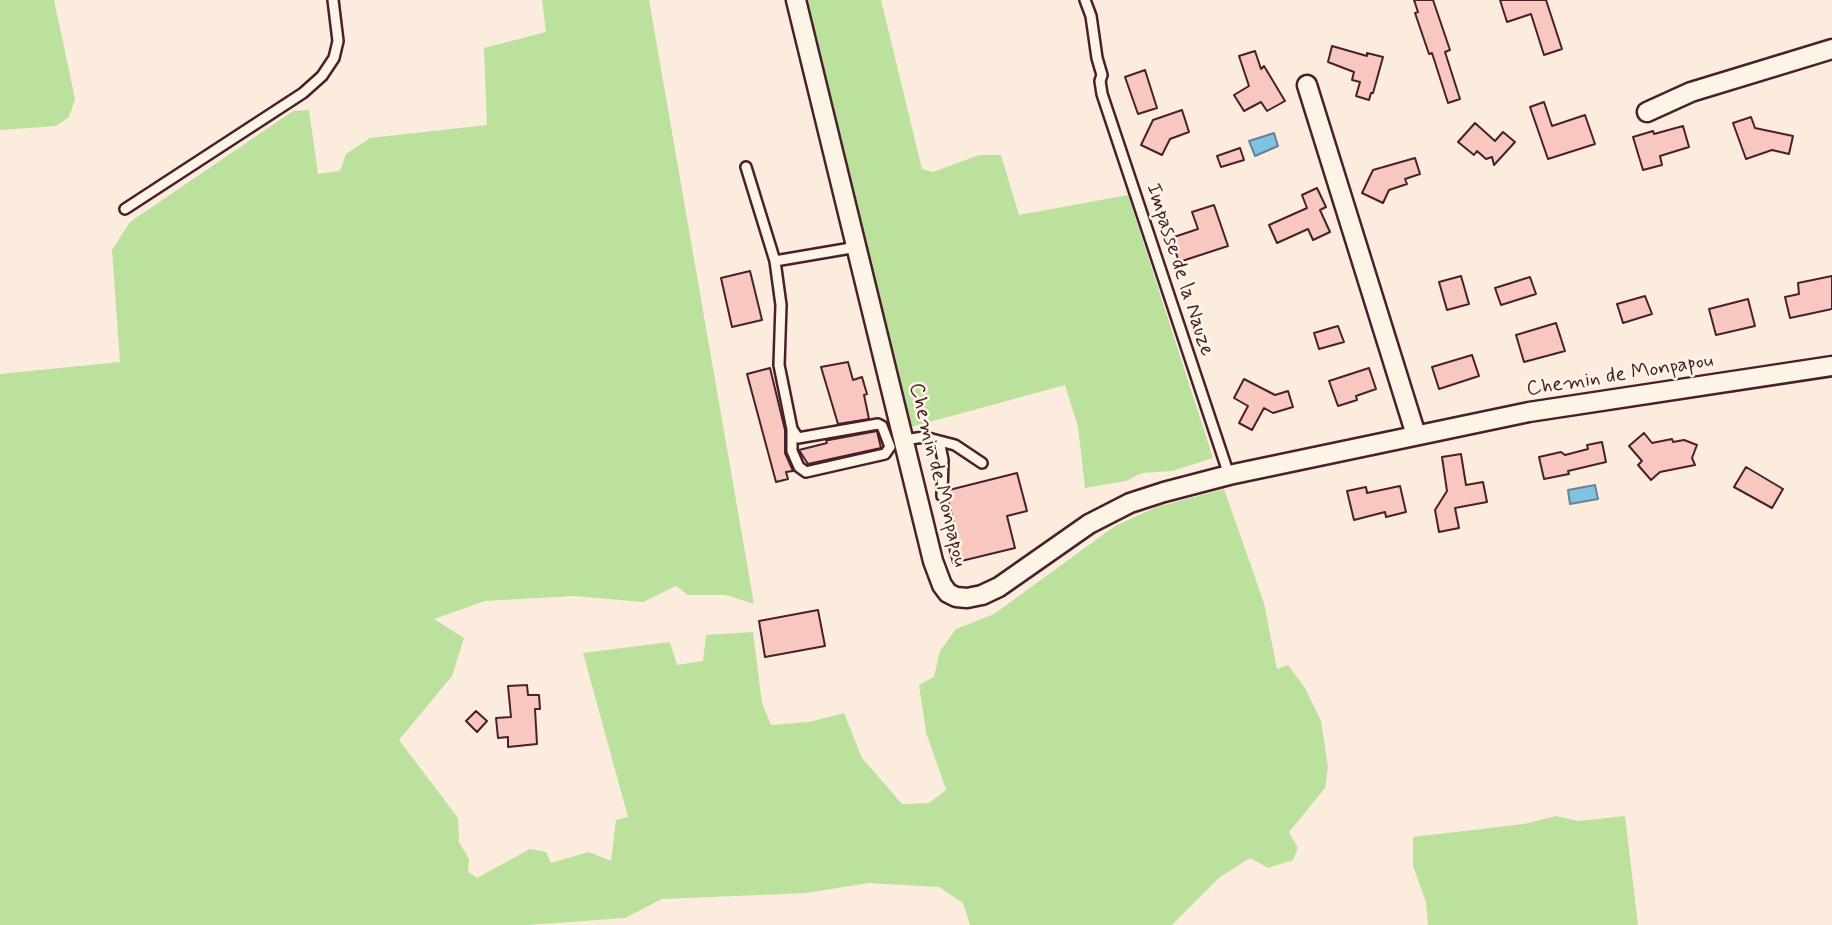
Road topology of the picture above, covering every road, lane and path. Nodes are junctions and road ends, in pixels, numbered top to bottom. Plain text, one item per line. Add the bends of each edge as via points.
1 (333, 0) edge
2 (796, 0) edge
3 (1085, 0) edge
4 (1832, 49) edge
5 (1307, 85) dead end
6 (1647, 112) dead end
7 (746, 167) dead end
8 (125, 209) dead end
9 (857, 247) junction
10 (775, 261) junction
11 (1832, 366) edge
12 (792, 429) junction
13 (1416, 435) junction
14 (904, 440) junction
15 (939, 441) junction
16 (982, 463) dead end
17 (1229, 475) junction
18 (942, 496) dead end

1 - 8 lane via 338,41 322,76
2 - 9 street, Chemin de Monpapou
3 - 17 lane, Impasse de la Nauze via 1102,94
4 - 6 street via 1691,92
5 - 13 street
7 - 10 lane
9 - 10 lane
9 - 14 street, Chemin de Monpapou
10 - 12 lane via 781,305 779,365
11 - 13 street, Chemin de Monpapou via 1529,412
12 - 12 lane via 798,438 878,424 890,447 885,454 806,471 792,451
13 - 17 street, Chemin de Monpapou
14 - 15 lane via 924,437
14 - 17 street, Chemin de Monpapou via 933,561 942,585 956,597 982,595 999,587 1107,514 1164,492
15 - 16 lane via 955,445
15 - 18 lane

